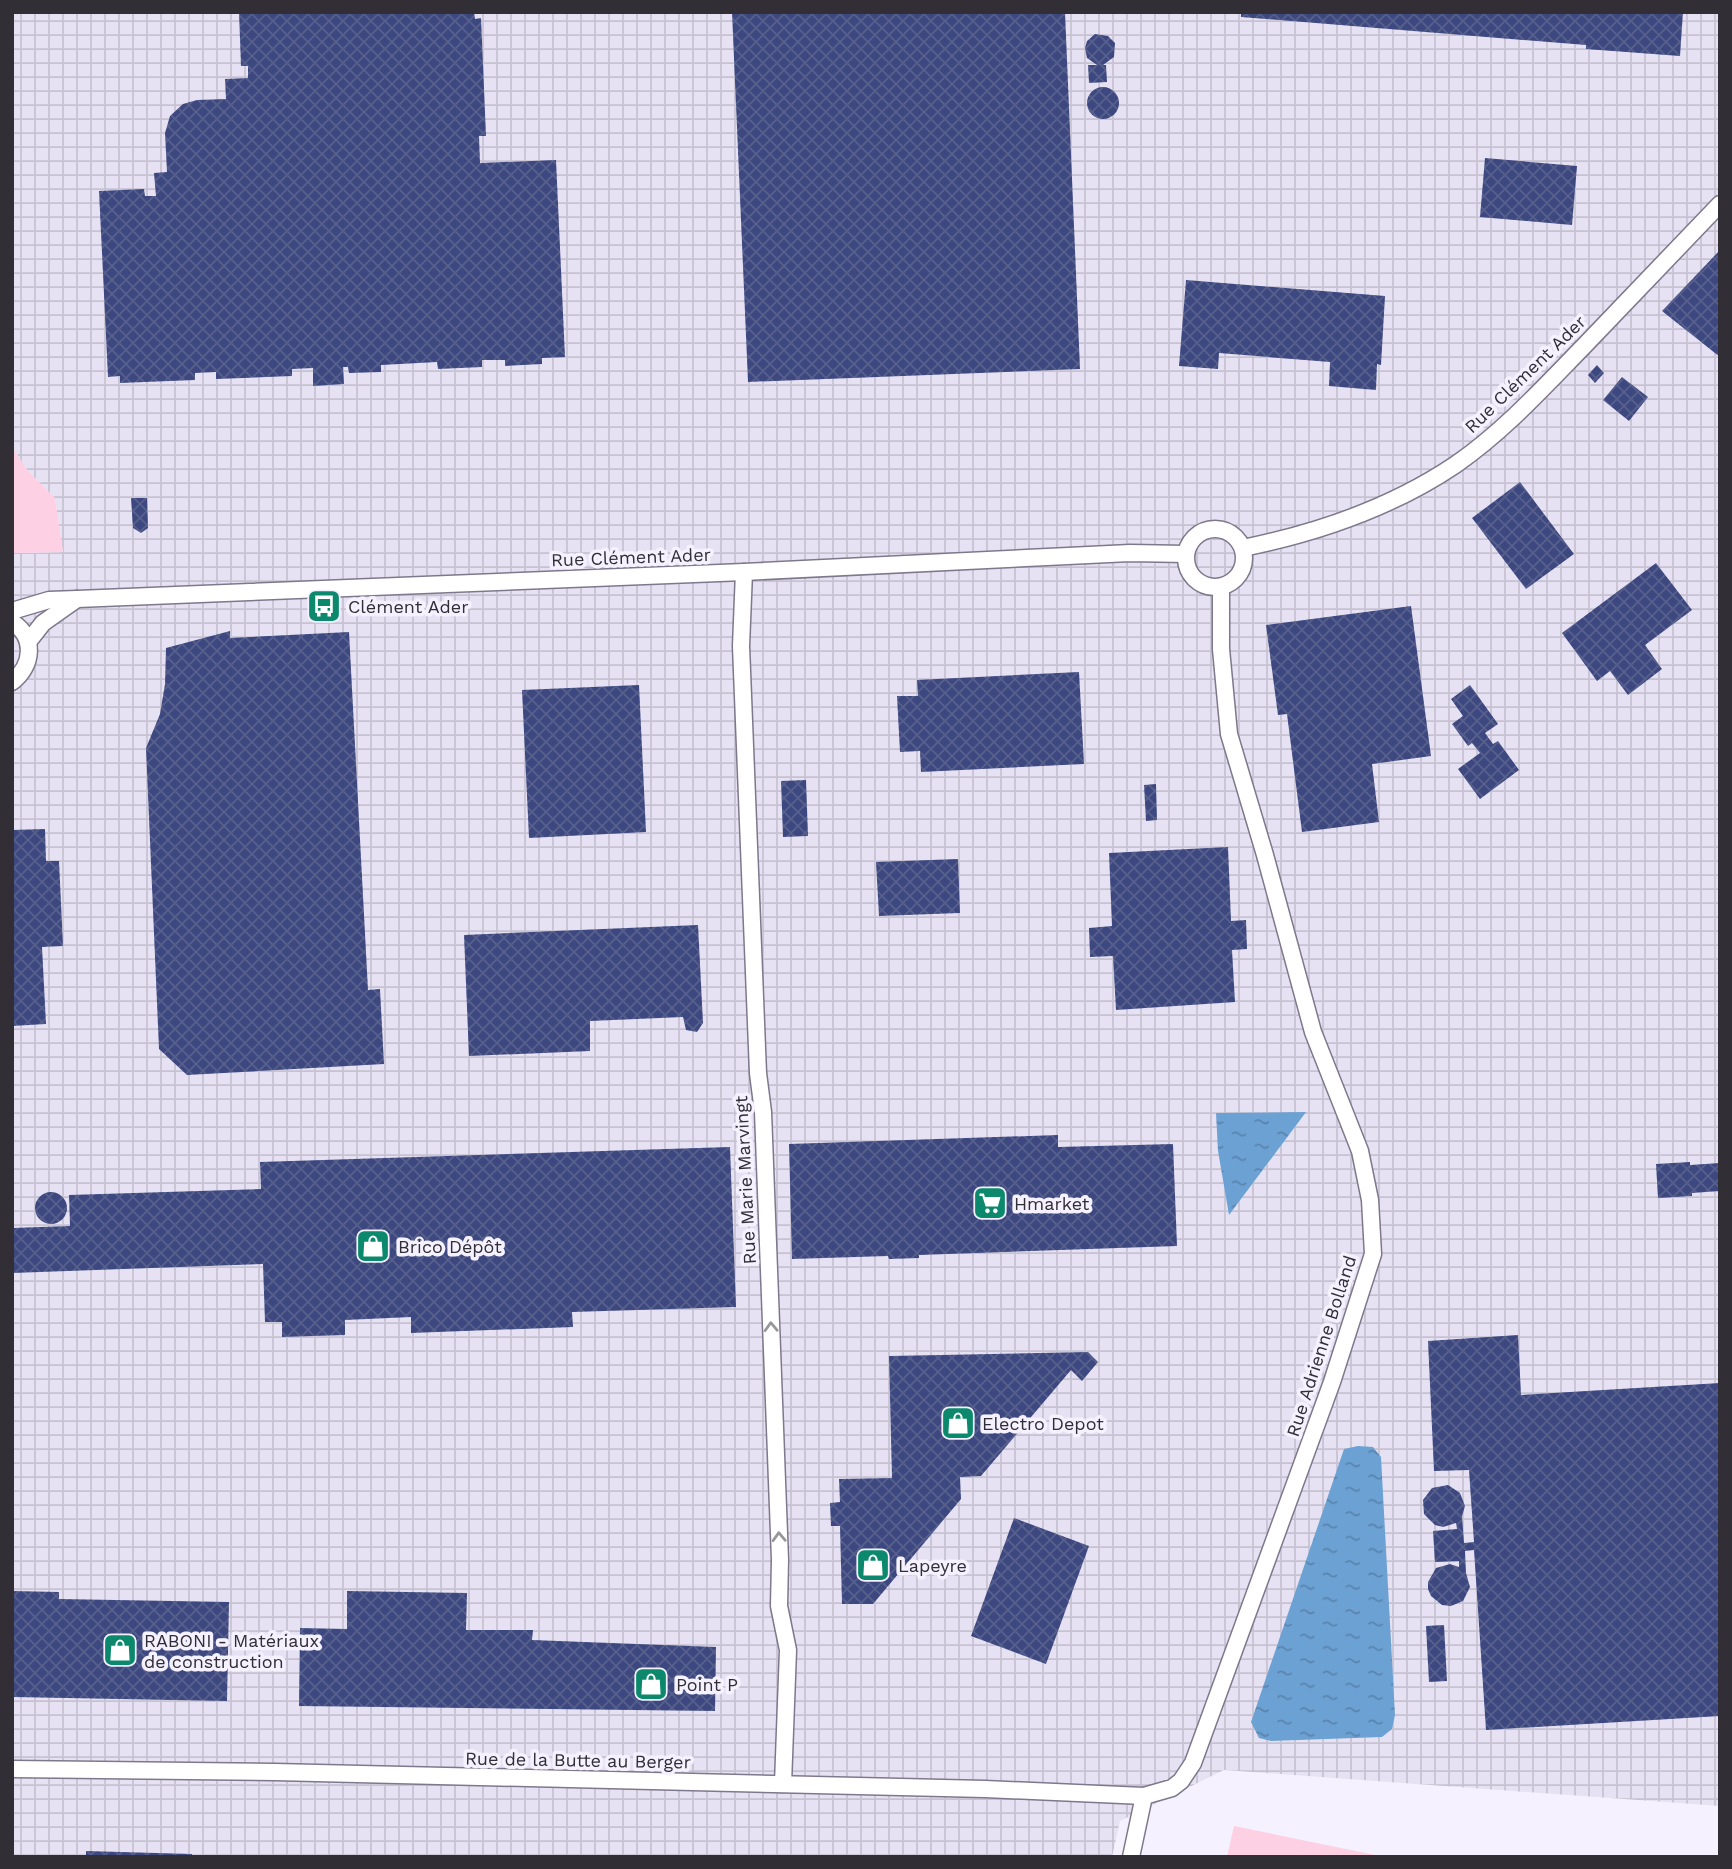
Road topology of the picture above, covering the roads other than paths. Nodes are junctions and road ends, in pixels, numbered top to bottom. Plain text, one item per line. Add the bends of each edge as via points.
1 (1720, 204) edge
2 (1243, 548) junction
3 (1186, 554) junction
4 (744, 572) junction
5 (1221, 587) junction
6 (77, 598) junction
7 (12, 611) edge
8 (12, 622) edge
9 (28, 642) junction
10 (12, 682) edge
11 (12, 1769) edge
12 (783, 1784) junction
13 (1144, 1796) junction
14 (1131, 1857) edge

1 - 2 street, Rue Clément Ader via 1538,394 1455,465 1372,510
2 - 3 street via 1231,533 1212,529 1195,537
2 - 5 street via 1241,572
3 - 4 street, Rue Clément Ader
3 - 5 street via 1195,580
4 - 6 street, Rue Clément Ader
12 -> 4 street, Rue Marie Marvingt via 788,1650 779,1606 770,1282 741,646
5 - 13 street, Rue Adrienne Bolland via 1229,734 1313,1032 1360,1151 1370,1200 1373,1254 1332,1382 1193,1763 1171,1788
6 - 7 street, Rue Clément Ader via 37,602
6 - 9 street
8 - 9 street
9 - 10 street via 26,667
11 - 12 street, Rue de la Butte au Berger
12 - 13 street, Rue de la Butte au Berger
13 - 14 street

